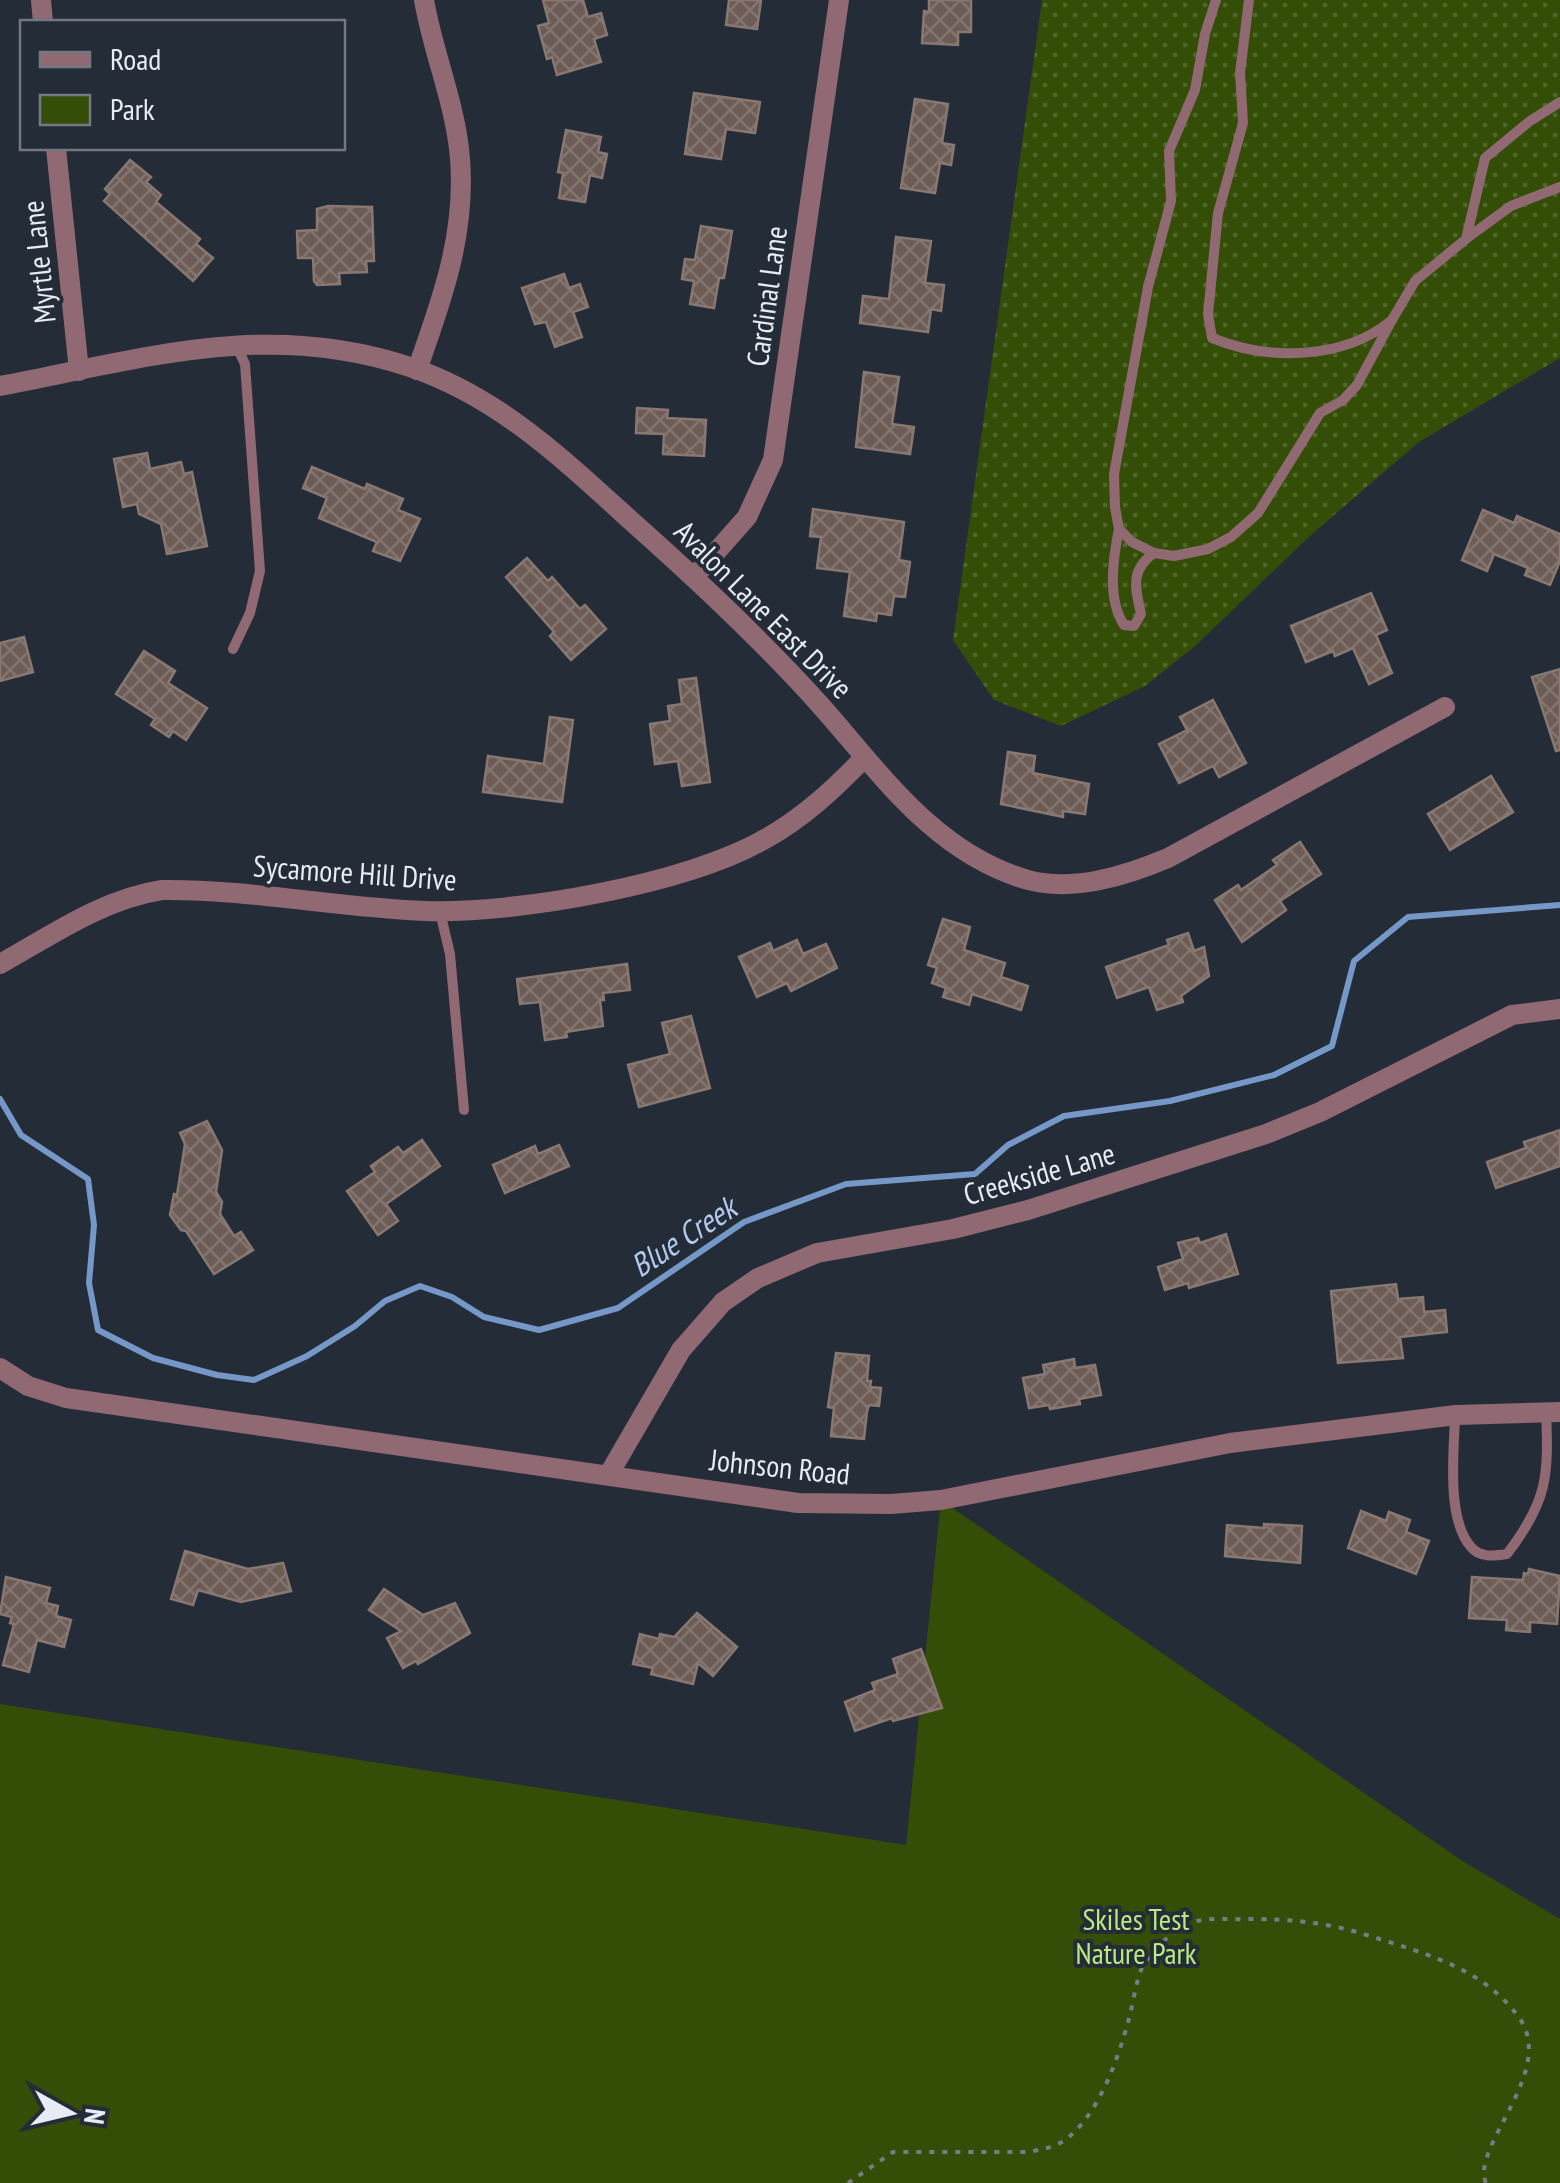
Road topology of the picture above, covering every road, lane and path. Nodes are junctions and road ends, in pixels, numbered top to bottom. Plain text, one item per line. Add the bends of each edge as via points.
1 (424, 0) edge
2 (839, 0) edge
3 (1216, 0) edge
4 (1249, 0) edge
5 (1560, 102) edge
6 (56, 150) edge
7 (1560, 187) edge
8 (1466, 239) junction
9 (1392, 320) junction
10 (236, 344) junction
11 (80, 370) junction
12 (417, 370) junction
13 (0, 386) edge
14 (1120, 530) junction
15 (1154, 553) junction
16 (694, 577) junction
17 (232, 648) dead end
18 (1445, 706) dead end
19 (864, 758) junction
20 (440, 911) junction
21 (0, 964) edge
22 (1560, 1009) edge
23 (464, 1110) dead end
24 (0, 1368) edge
25 (1553, 1412) edge
26 (1456, 1415) junction
27 (609, 1474) junction
28 (848, 2183) edge
29 (1486, 2183) edge

1 - 12 street via 456,136 460,210 453,261
2 - 16 street, Cardinal Lane via 773,460 746,517
3 - 14 lane via 1195,90 1169,151 1171,201 1114,474
4 - 9 lane via 1240,73 1243,124 1218,213 1208,314 1212,338 1311,354 1348,344
5 - 8 lane via 1485,158
6 - 11 street, Myrtle Lane
7 - 8 lane via 1512,206
8 - 9 lane via 1415,281
9 - 15 lane via 1357,384 1320,414 1258,512 1208,549
10 - 11 street, Avalon Lane East Drive
10 - 12 street, Avalon Lane East Drive via 322,346
10 - 17 lane via 245,364 260,571 250,614
11 - 13 street, Avalon Lane East Drive
12 - 16 street, Avalon Lane East Drive via 468,392 534,434
14 - 15 lane
14 - 15 lane via 1114,586 1124,625 1134,626 1142,614 1134,574
16 - 19 street, Avalon Lane East Drive
18 - 19 street, Avalon Lane East Drive via 1188,849 1072,884 1024,879 962,848 904,803
19 - 20 street, Sycamore Hill Drive via 790,824 721,860 594,893
20 - 21 street, Sycamore Hill Drive via 162,890 96,910
20 - 23 lane
22 - 27 street, Creekside Lane via 1512,1015 1266,1134 1028,1210 817,1253 758,1278 723,1302 681,1350
24 - 27 street, Johnson Road via 66,1398
25 - 26 street, Johnson Road
25 - 26 lane via 1544,1488 1532,1522 1507,1554 1488,1557 1471,1549 1462,1528 1453,1488
26 - 27 street, Johnson Road via 1230,1444 892,1504 798,1502
28 - 29 path via 893,2152 1028,2152 1070,2136 1110,2072 1142,1969 1173,1932 1199,1920 1285,1919 1333,1924 1460,1966 1522,2022 1528,2047 1522,2082 1484,2160

